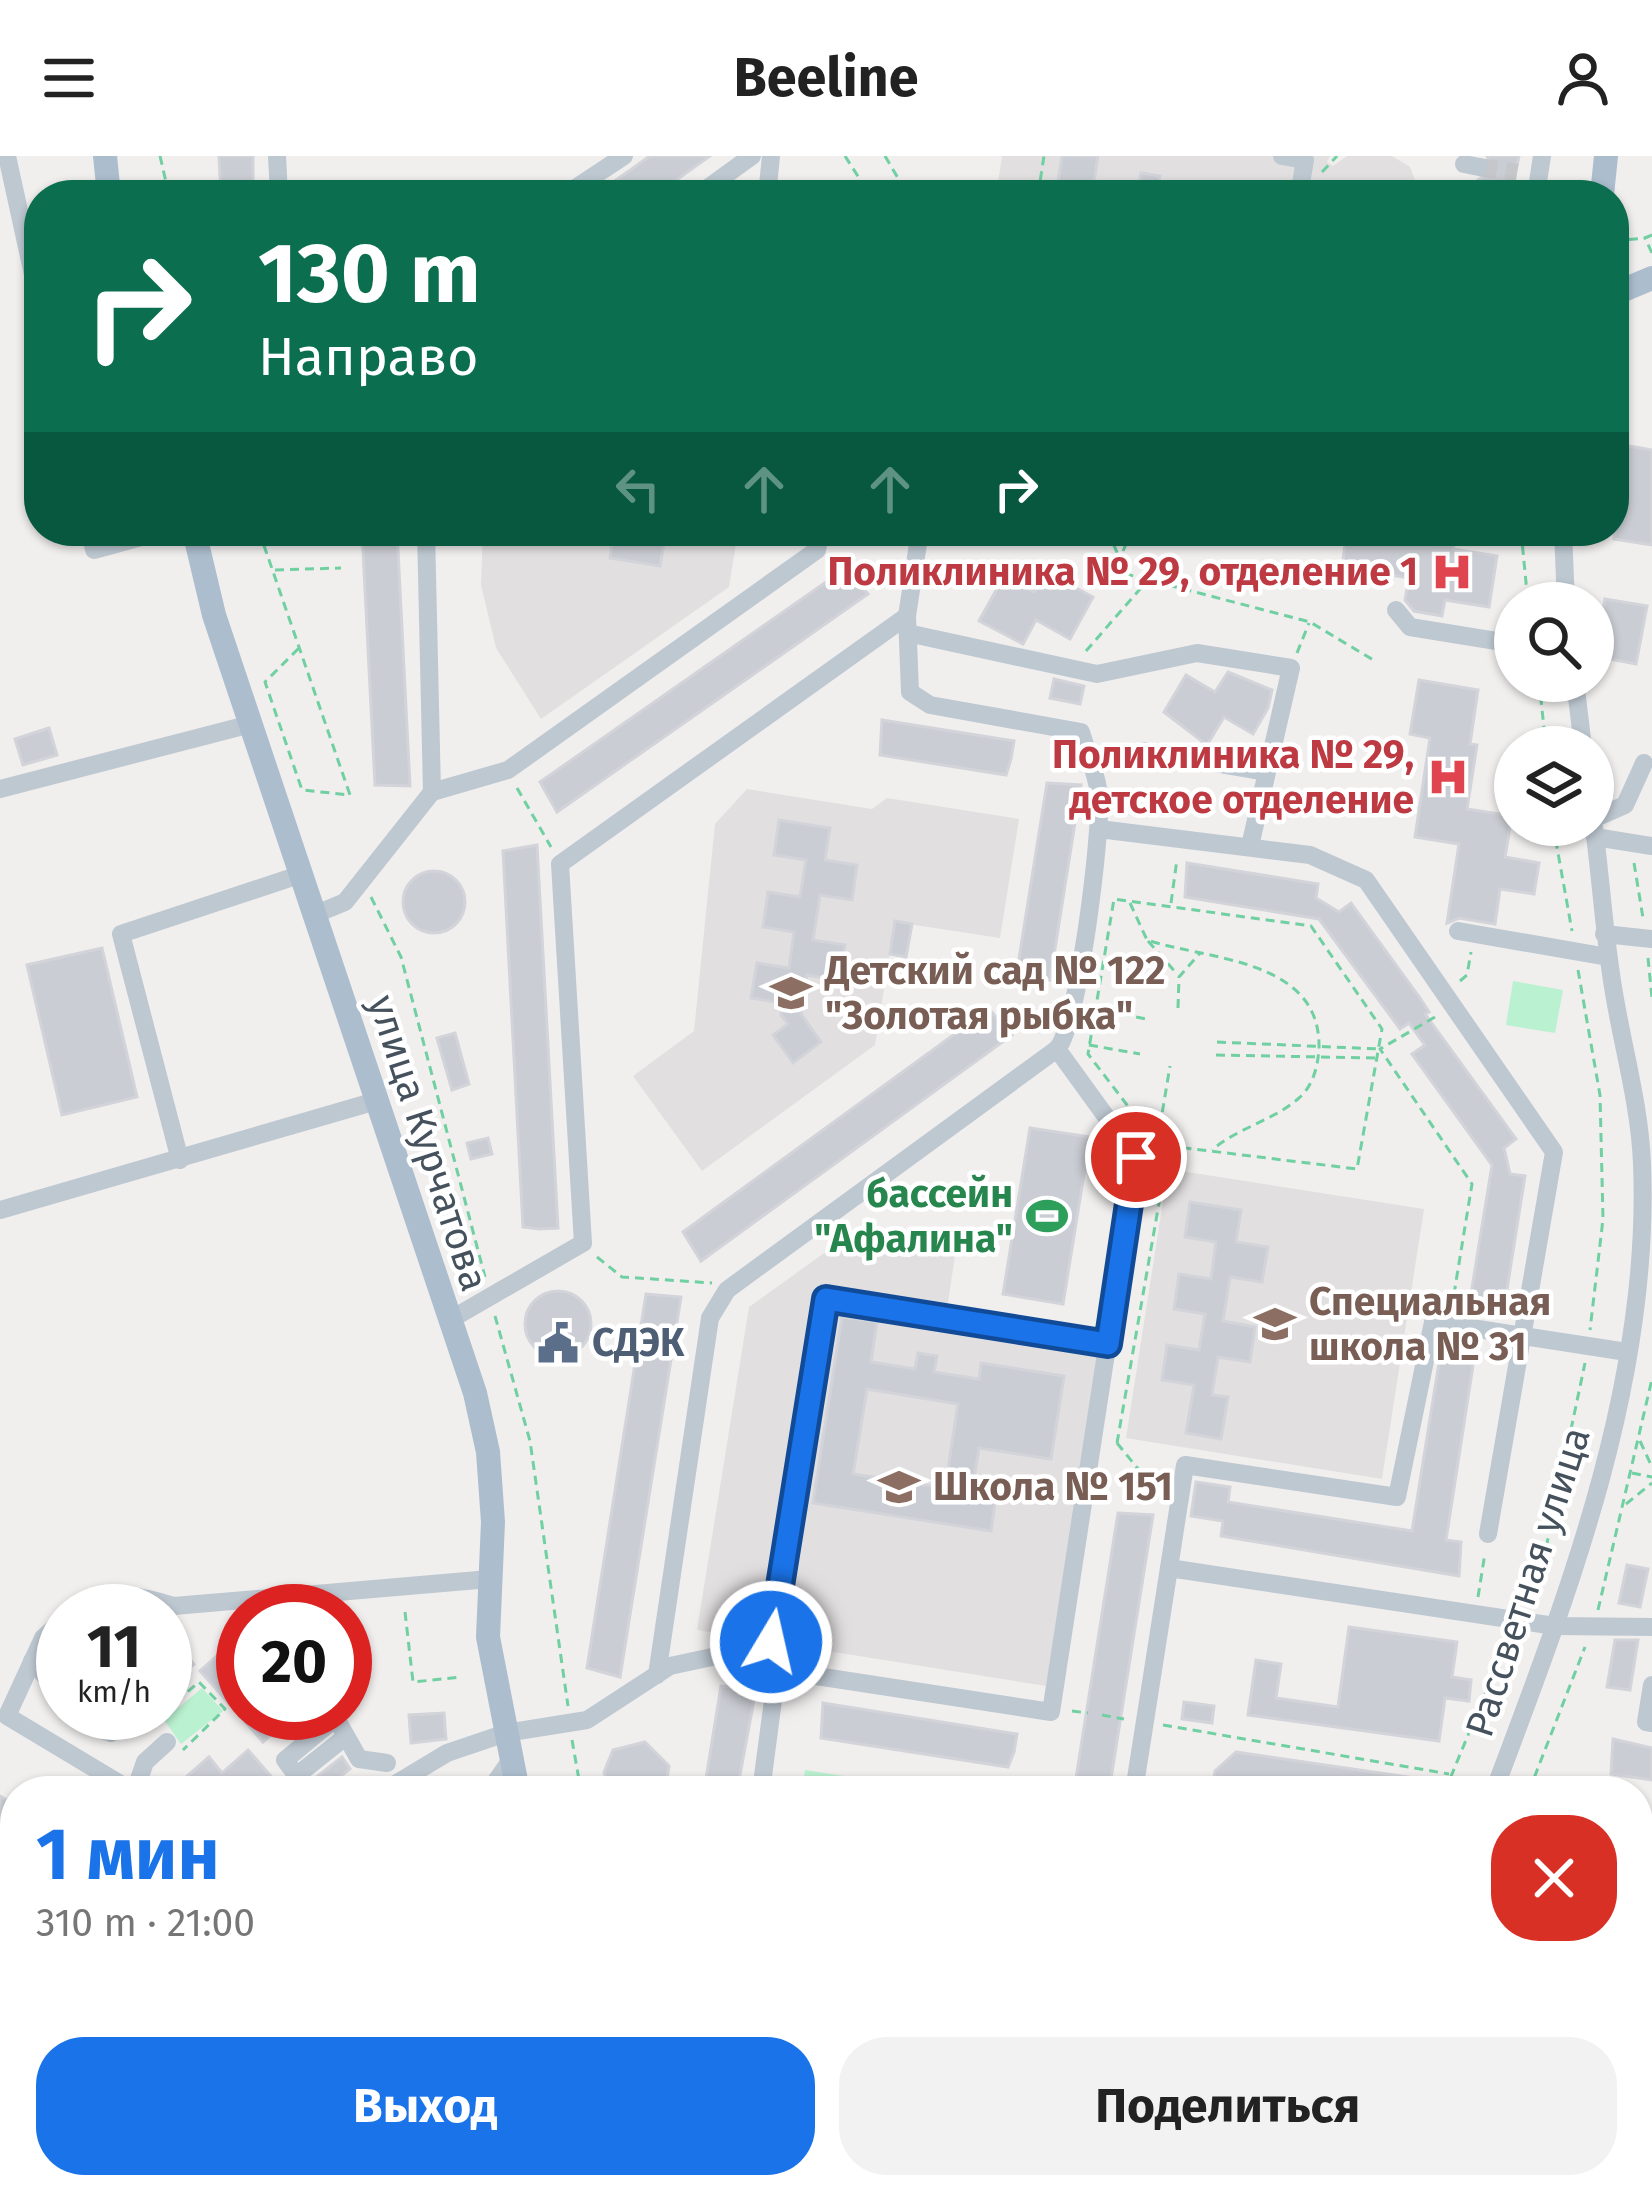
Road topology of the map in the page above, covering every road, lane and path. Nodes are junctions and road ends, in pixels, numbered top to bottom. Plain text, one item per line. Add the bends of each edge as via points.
1 (7, 156) edge
2 (624, 156) edge
3 (752, 156) edge
4 (1282, 156) edge
5 (1517, 173) tunnel mouth
6 (1539, 176) edge
7 (588, 180) edge
8 (719, 180) edge
9 (1302, 180) edge
10 (24, 234) edge
11 (1652, 235) edge
12 (1645, 238) junction
13 (1629, 240) edge
14 (1652, 253) edge
15 (198, 546) edge
16 (265, 546) edge
17 (426, 546) edge
18 (818, 546) edge
19 (918, 546) edge
20 (1116, 546) edge
21 (1125, 546) edge
22 (1522, 546) edge
23 (1564, 546) edge
24 (1121, 554) junction
25 (341, 568) dead end
26 (274, 570) junction
27 (1148, 580) junction
28 (1526, 582) edge
29 (1565, 582) edge
30 (1396, 610) dead end
31 (1310, 622) junction
32 (909, 625) junction
33 (1494, 641) edge
34 (299, 648) junction
35 (1375, 661) dead end
36 (1291, 668) junction
37 (1071, 669) junction
38 (250, 724) junction
39 (1144, 751) dead end
40 (1644, 764) dead end
41 (508, 770) junction
42 (1266, 772) junction
43 (0, 789) edge
44 (432, 792) junction
45 (1614, 812) edge
46 (1099, 829) junction
47 (1614, 833) edge
48 (1180, 840) junction
49 (1250, 845) junction
50 (1652, 845) edge
51 (1557, 846) edge
52 (1596, 846) edge
53 (560, 863) junction
54 (302, 874) junction
55 (1130, 901) junction
56 (1170, 907) junction
57 (316, 914) junction
58 (1466, 933) joint
59 (1604, 934) junction
60 (1652, 939) edge
61 (1147, 940) junction
62 (1201, 952) junction
63 (1575, 953) junction
64 (1608, 957) junction
65 (1179, 977) junction
66 (1448, 1000) junction
67 (1083, 1006) junction
68 (1178, 1009) dead end
69 (1146, 1019) dead end
70 (1217, 1042) dead end
71 (1088, 1045) junction
72 (1319, 1045) junction
73 (1057, 1049) junction
74 (1380, 1049) junction
75 (1140, 1054) dead end
76 (1216, 1055) dead end
77 (1378, 1058) junction
78 (1318, 1060) junction
79 (1170, 1066) dead end
80 (376, 1100) junction
81 (1212, 1150) junction
82 (180, 1160) junction
83 (0, 1210) edge
84 (583, 1244) junction
85 (727, 1290) junction
86 (448, 1321) junction
87 (1448, 1328) junction
88 (1522, 1337) junction
89 (1652, 1339) edge
90 (1108, 1344) junction
91 (1628, 1344) junction
92 (1588, 1348) junction
93 (1652, 1379) edge
94 (1096, 1418) junction
95 (1640, 1441) junction
96 (1117, 1444) junction
97 (1652, 1467) edge
98 (1631, 1473) junction
99 (1652, 1480) edge
100 (1623, 1507) junction
101 (1177, 1516) junction
102 (1488, 1534) joint
103 (1168, 1568) junction
104 (490, 1579) junction
105 (372, 1592) edge
106 (405, 1612) dead end
107 (1475, 1615) junction
108 (1522, 1621) junction
109 (1555, 1626) junction
110 (1652, 1627) edge
111 (1594, 1628) junction
112 (36, 1652) edge
113 (32, 1661) junction
114 (36, 1666) edge
115 (772, 1666) junction
116 (657, 1675) junction
117 (462, 1677) dead end
118 (1652, 1684) edge
119 (192, 1688) edge
120 (1102, 1715) dead end
121 (1145, 1722) junction
122 (1652, 1723) edge
123 (570, 1727) junction
124 (192, 1733) edge
125 (506, 1733) junction
126 (90, 1740) edge
127 (183, 1740) edge
128 (307, 1740) edge
129 (342, 1740) edge
130 (345, 1740) edge
131 (175, 1746) joint
132 (79, 1760) junction
133 (511, 1760) junction
134 (387, 1763) dead end
135 (1451, 1774) joint
136 (107, 1776) edge
137 (139, 1776) edge
138 (296, 1776) edge
139 (309, 1776) edge
140 (409, 1776) edge
141 (500, 1776) edge
142 (515, 1776) edge
143 (578, 1776) edge
144 (761, 1776) edge
145 (1136, 1776) edge
146 (1500, 1776) edge
147 (1535, 1776) edge

1 - 10 street
2 - 7 street
3 - 8 street
4 - 9 street via 1305,160
5 - 6 street
11 - 12 path
12 - 13 path
12 - 14 path
15 - 38 main road, улица Курчатова
16 - 26 path
17 - 44 street
18 - 41 street
19 - 32 street
20 - 24 path
21 - 24 path
22 - 28 path
23 - 29 street
24 - 27 path via 1126,574
25 - 26 path
26 - 34 path
27 - 31 path
27 - 37 path
30 - 33 street via 1410,627
31 - 35 path
31 - 36 path
32 - 37 street
32 - 46 street via 910,692 930,705 1082,733 1099,790
32 - 53 street
34 - 34 path via 343,774 350,795 302,790 265,682
36 - 37 street via 1197,653 1096,674
36 - 42 street
38 - 43 street
38 - 54 main road, улица Курчатова
39 - 42 street
40 - 45 street
41 - 44 street
41 - 53 path
42 - 49 street
44 - 57 street via 345,902
46 - 48 street
46 - 67 street
47 - 50 street
48 - 49 street
48 - 56 path
49 - 66 street via 1310,855 1366,880
51 - 63 path
52 - 59 street, Рассветная улица
53 - 84 street
54 - 57 main road, улица Курчатова
54 - 82 street via 121,934
55 - 56 path
55 - 61 path
55 - 67 path via 1114,899
56 - 74 path via 1311,926 1382,1029
57 - 80 main road, улица Курчатова
58 - 63 street
58 - 66 path via 1467,975
59 - 60 street
59 - 64 street, Рассветная улица
61 - 62 path
61 - 65 path
62 - 65 path
62 - 72 path via 1290,984 1310,1008
63 - 64 street
63 - 92 path via 1600,1095 1603,1219
64 - 91 street, Рассветная улица via 1642,1161
65 - 68 path
66 - 74 path
66 - 88 street via 1554,1152
67 - 69 path
67 - 71 path
67 - 73 street
70 - 72 path
71 - 75 path
71 - 79 path via 1157,1144
72 - 74 path
72 - 78 path
73 - 85 street
73 - 90 street via 1136,1157
74 - 77 path
74 - 87 path via 1472,1184
76 - 78 path
77 - 78 path
77 - 81 path via 1357,1169
78 - 81 path via 1304,1095
80 - 82 street
80 - 86 main road, улица Курчатова
81 - 96 path via 1169,1146
82 - 83 street
84 - 85 path via 622,1277 702,1278
84 - 86 street
85 - 116 street via 710,1318
86 - 104 main road, улица Курчатова via 488,1452
87 - 88 street
87 - 101 street via 1433,1322 1397,1497 1185,1465
88 - 92 street
88 - 102 street
89 - 91 street
90 - 94 street
90 - 115 street via 826,1299
91 - 92 street
91 - 109 street, Рассветная улица via 1590,1519
92 - 108 path via 1546,1548
93 - 95 path
94 - 96 path
94 - 115 street via 1051,1712
95 - 97 path
95 - 98 path
96 - 101 path
98 - 99 path
98 - 100 path
99 - 100 path
100 - 111 path
101 - 103 street
102 - 107 path
103 - 107 street
103 - 121 street
104 - 105 street
104 - 125 main road, улица Курчатова via 488,1637
106 - 117 path via 413,1682
107 - 108 street
108 - 109 street
108 - 135 path via 1504,1642
109 - 111 street
109 - 146 street, Рассветная улица
110 - 111 street
111 - 147 path
112 - 113 street
113 - 114 street
113 - 132 street via 7,1716
115 - 116 street via 754,1648
115 - 144 street
116 - 123 street
118 - 122 street
119 - 124 path via 199,1682 225,1709
120 - 121 path
121 - 135 path
121 - 145 street
123 - 125 street
123 - 143 path
125 - 133 main road, улица Курчатова
125 - 140 street
126 - 132 street
127 - 131 path
128 - 138 street via 285,1760
129 - 139 street
130 - 134 street via 359,1759
131 - 137 street via 145,1762
132 - 136 street
133 - 141 street
133 - 142 main road, улица Курчатова

